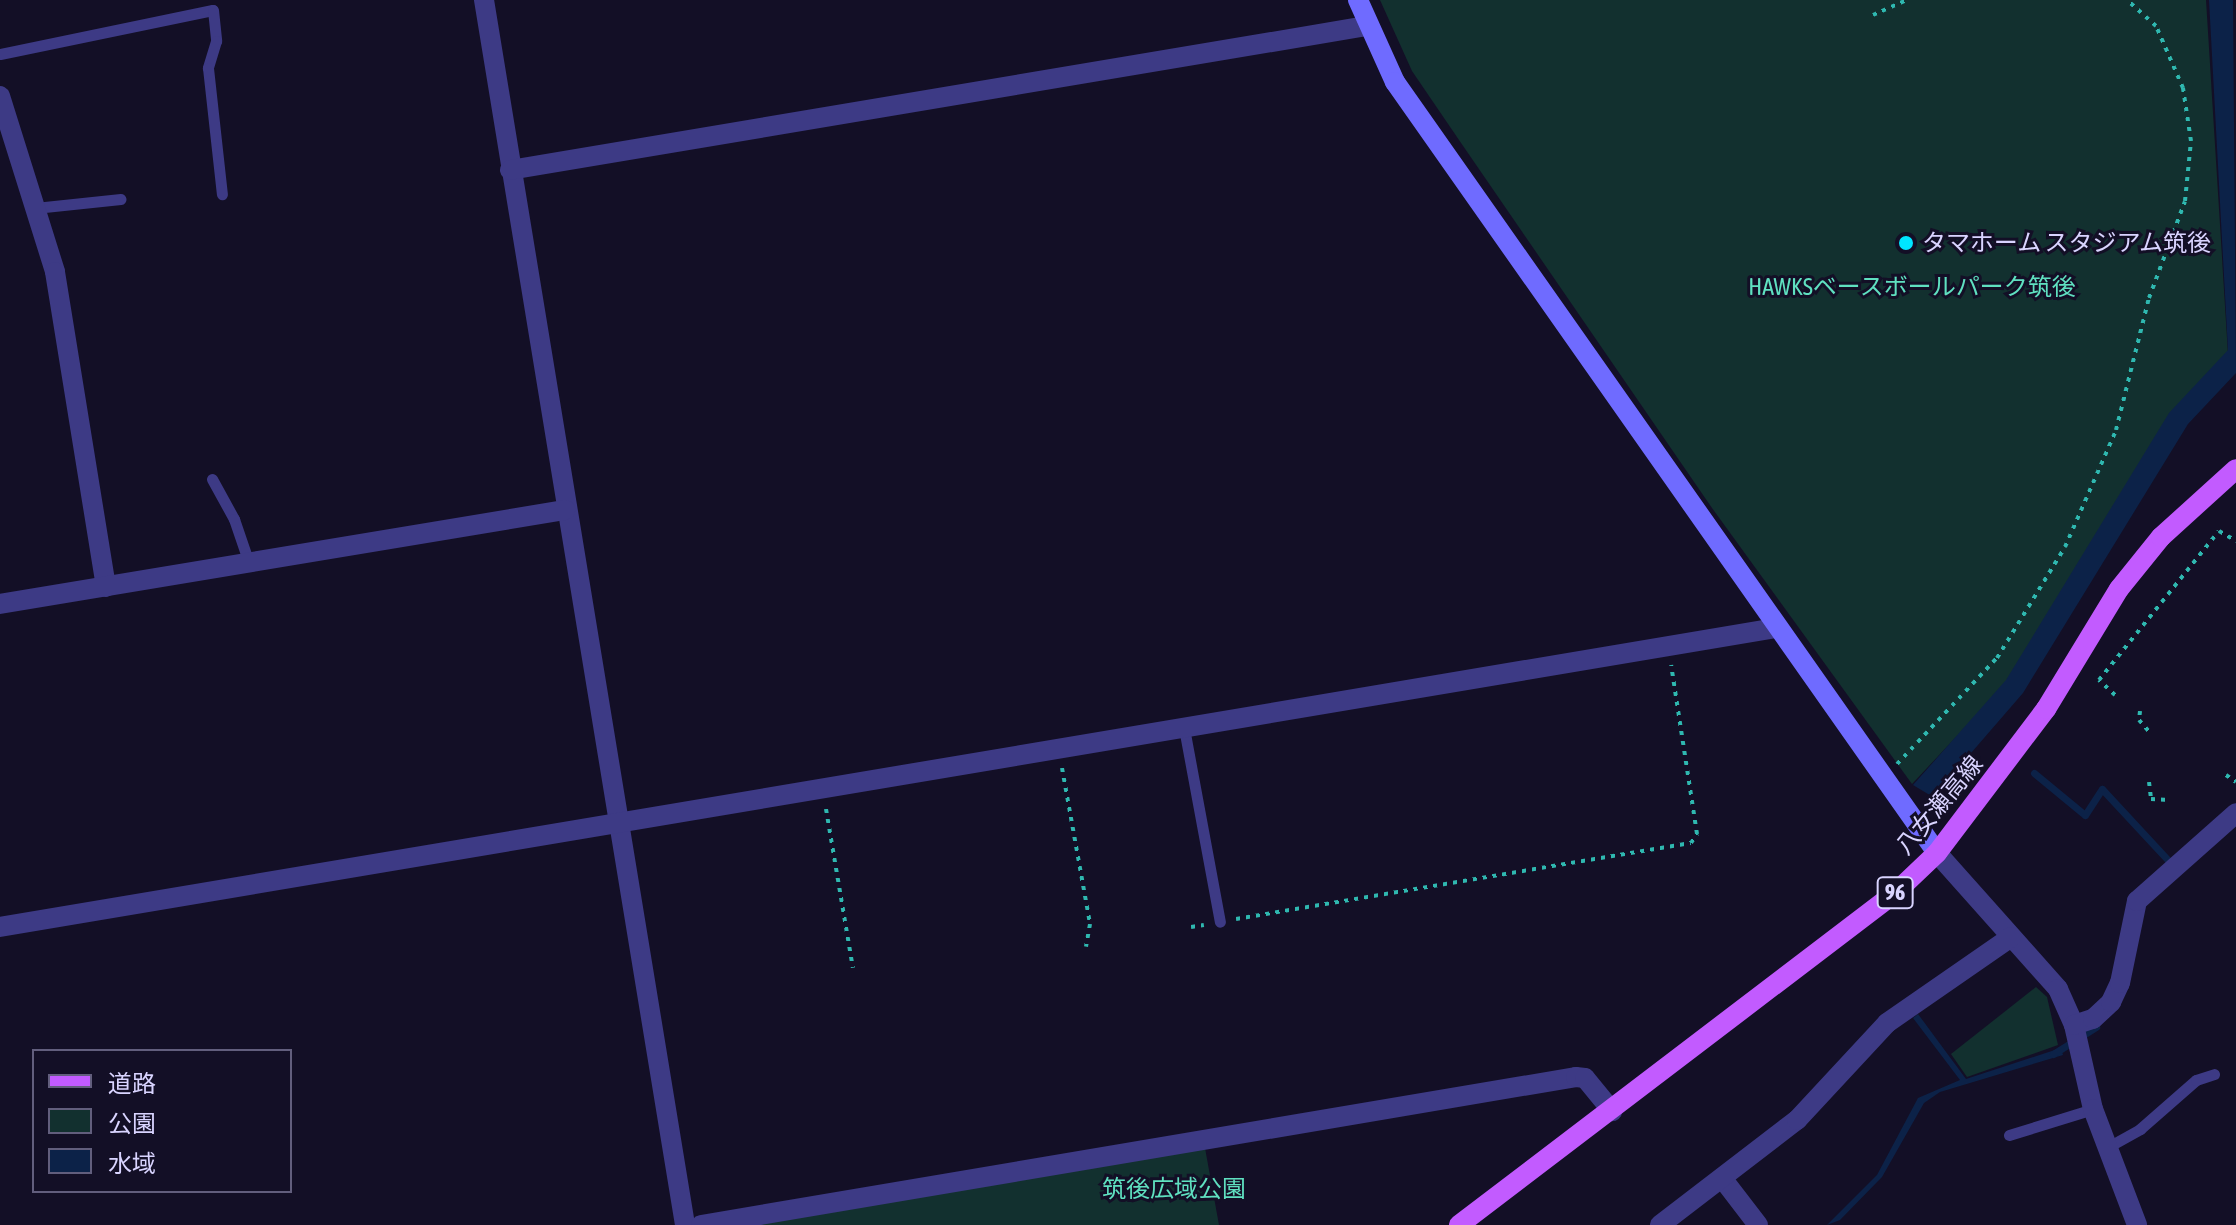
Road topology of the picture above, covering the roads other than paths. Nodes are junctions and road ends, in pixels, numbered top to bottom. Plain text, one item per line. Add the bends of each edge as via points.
1 (484, 0) edge
2 (1358, 0) edge
3 (1367, 26) junction
4 (0, 54) edge
5 (0, 96) edge
6 (510, 170) junction
7 (222, 194) dead end
8 (121, 199) dead end
9 (35, 208) junction
10 (2236, 469) edge
11 (212, 479) dead end
12 (565, 510) junction
13 (249, 563) junction
14 (106, 587) junction
15 (0, 604) edge
16 (1775, 628) junction
17 (1184, 728) junction
18 (2236, 813) edge
19 (620, 823) junction
20 (1937, 853) junction
21 (1220, 922) road end
22 (0, 927) edge
23 (2011, 937) junction
24 (2074, 1025) junction
25 (2214, 1074) dead end
26 (2093, 1109) junction
27 (1612, 1111) junction
28 (2009, 1135) dead end
29 (2108, 1147) junction
30 (1722, 1178) junction
31 (2135, 1224) edge
32 (685, 1225) edge
33 (701, 1225) edge
34 (1459, 1225) edge
35 (1660, 1225) edge
36 (1758, 1225) edge

1 - 6 street
2 - 3 street
3 - 6 street
3 - 16 street via 1395,82
4 - 7 lane via 213,10 216,41 208,68
5 - 9 street
6 - 12 street
8 - 9 lane
9 - 14 street via 55,272
10 - 20 main road, 八女瀬高線 / 96 via 2161,537 2119,589 2046,709
11 - 13 lane via 234,519
12 - 13 street
12 - 19 street
13 - 14 street
14 - 15 street
16 - 17 street
16 - 20 street
17 - 19 street
17 - 21 lane
18 - 24 street via 2137,901 2111,1002 2093,1019
19 - 22 street
19 - 32 street
20 - 23 street
20 - 27 main road, 八女瀬高線 / 96 via 1895,893
23 - 24 street via 2058,989
23 - 30 street via 1887,1023 1797,1120
24 - 26 street
25 - 29 lane via 2196,1080 2140,1129
26 - 28 lane
26 - 29 street
27 - 33 street via 1585,1078 1576,1077
27 - 34 main road, 八女瀬高線 / 96
29 - 31 street
30 - 35 street
30 - 36 street

